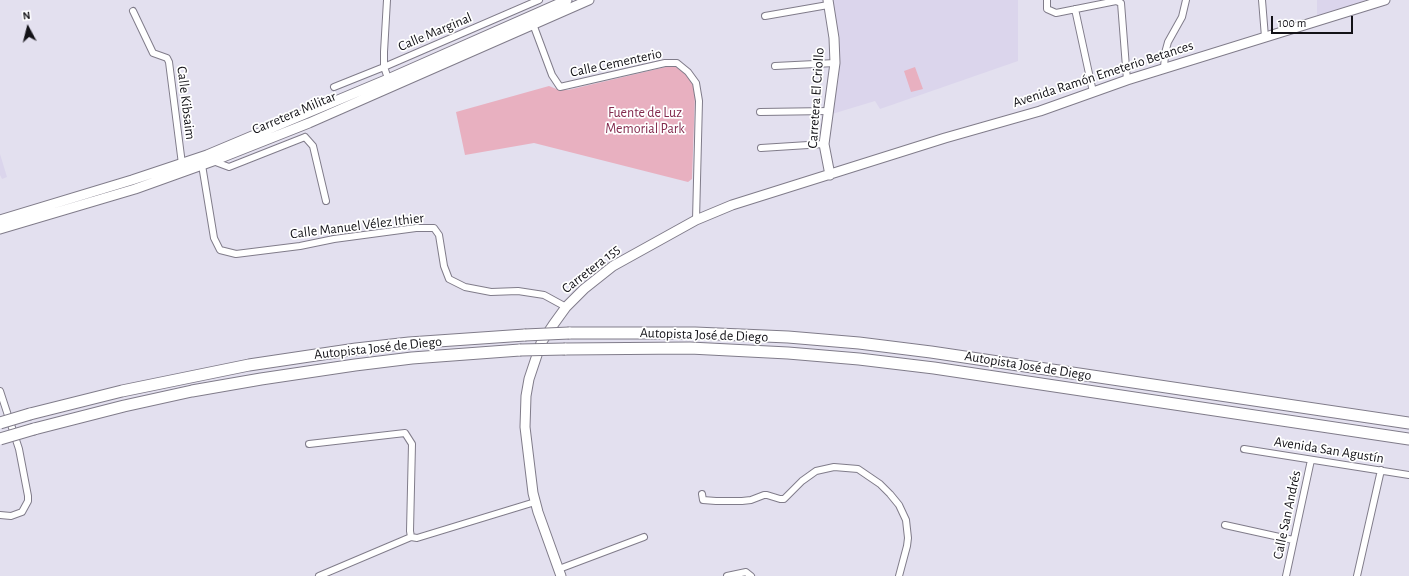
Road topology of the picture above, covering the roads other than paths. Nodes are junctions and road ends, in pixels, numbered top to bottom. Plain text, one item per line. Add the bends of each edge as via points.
1 (387, 0) edge
2 (539, 0) edge
3 (567, 0) edge
4 (589, 0) edge
5 (1047, 0) edge
6 (1186, 0) edge
7 (1262, 0) edge
8 (1385, 0) edge
9 (828, 3) edge
10 (1075, 9) junction
11 (133, 11) dead end
12 (765, 16) dead end
13 (533, 24) junction
14 (1266, 37) junction
15 (835, 63) junction
16 (775, 66) dead end
17 (384, 67) junction
18 (1164, 68) junction
19 (1127, 80) junction
20 (390, 83) junction
21 (334, 87) dead end
22 (1093, 92) junction
23 (829, 111) junction
24 (760, 112) dead end
25 (309, 123) junction
26 (305, 137) junction
27 (824, 144) junction
28 (761, 148) dead end
29 (213, 161) junction
30 (182, 164) junction
31 (202, 166) junction
32 (830, 175) junction
33 (326, 201) dead end
34 (0, 220) edge
35 (696, 220) junction
36 (0, 229) edge
37 (566, 307) junction
38 (0, 391) edge
39 (0, 422) edge
40 (1409, 423) edge
41 (0, 438) edge
42 (1409, 439) edge
43 (308, 444) dead end
44 (1244, 449) dead end
45 (1311, 460) junction
46 (1381, 470) junction
47 (1409, 474) edge
48 (702, 494) dead end
49 (535, 502) junction
50 (0, 515) edge
51 (1225, 525) dead end
52 (411, 537) junction
53 (644, 537) dead end
54 (1294, 540) junction
55 (560, 573) edge
56 (319, 576) edge
57 (727, 576) edge
58 (751, 576) edge
59 (899, 576) edge
60 (1286, 576) edge
61 (1357, 576) edge

1 - 17 street
2 - 17 street, Calle Marginal
3 - 20 street, Carretera Militar
4 - 13 street, Carretera Militar
5 - 10 street via 1047,9 1056,13
6 - 18 street via 1182,17 1168,42
7 - 14 street
8 - 14 street, Avenida Ramón Emeterio Betances
9 - 12 street
9 - 15 street, Carretera El Criollo
10 - 19 street via 1116,1 1121,3
10 - 22 street
11 - 30 street, Calle Kibsaim via 153,52 167,58 169,62
13 - 20 street, Carretera Militar via 456,59
13 - 35 street, Calle Cementerio via 552,74 560,87 665,63 677,64 688,72 696,83 700,101
14 - 18 street, Avenida Ramón Emeterio Betances
15 - 16 street
15 - 23 street, Carretera El Criollo
17 - 20 street
17 - 21 street, Calle Marginal
18 - 19 street, Avenida Ramón Emeterio Betances
19 - 22 street, Avenida Ramón Emeterio Betances
20 - 25 street, Carretera Militar
20 - 30 street, Carretera Militar
22 - 32 street, Avenida Ramón Emeterio Betances via 1040,111
23 - 24 street
23 - 27 street, Carretera El Criollo
25 - 26 street
25 - 29 street, Carretera Militar
26 - 29 street via 229,168
26 - 33 street via 313,146
27 - 28 street
27 - 32 street, Carretera El Criollo
29 - 31 street, Carretera Militar
30 - 34 street, Carretera Militar
31 - 36 street, Carretera Militar
31 - 37 street, Calle Manuel Vélez Ithier via 214,238 220,250 236,254 416,228 434,228 439,235 444,266 449,278 465,287 491,292 518,291 544,295
32 - 35 street, Carretera 155 via 732,205
35 - 37 street, Carretera 155 via 613,266
37 - 49 street, Carretera 155 via 541,343 530,374 526,396 524,428
38 - 50 street via 19,449 28,501 22,512 11,516
39 - 40 highway, Autopista José de Diego, bridge via 174,380 288,359 409,343 569,333 695,333 788,337 931,352
41 - 42 highway, Autopista José de Diego, bridge via 131,404 260,378 355,365 520,350 690,348 788,353 934,368
43 - 52 street via 405,433 412,444
44 - 45 street, Avenida San Agustín
45 - 46 street, Avenida San Agustín
45 - 54 street, Calle San Andrés
46 - 47 street, Avenida San Agustín
46 - 61 street
48 - 59 street via 703,500 742,501 764,495 784,499 816,471 834,467 862,471 890,494 906,520 908,546
49 - 52 street via 417,538
49 - 55 street, Carretera 155
51 - 54 street
52 - 56 street
53 - 55 street
54 - 60 street, Calle San Andrés
57 - 58 street via 746,572

